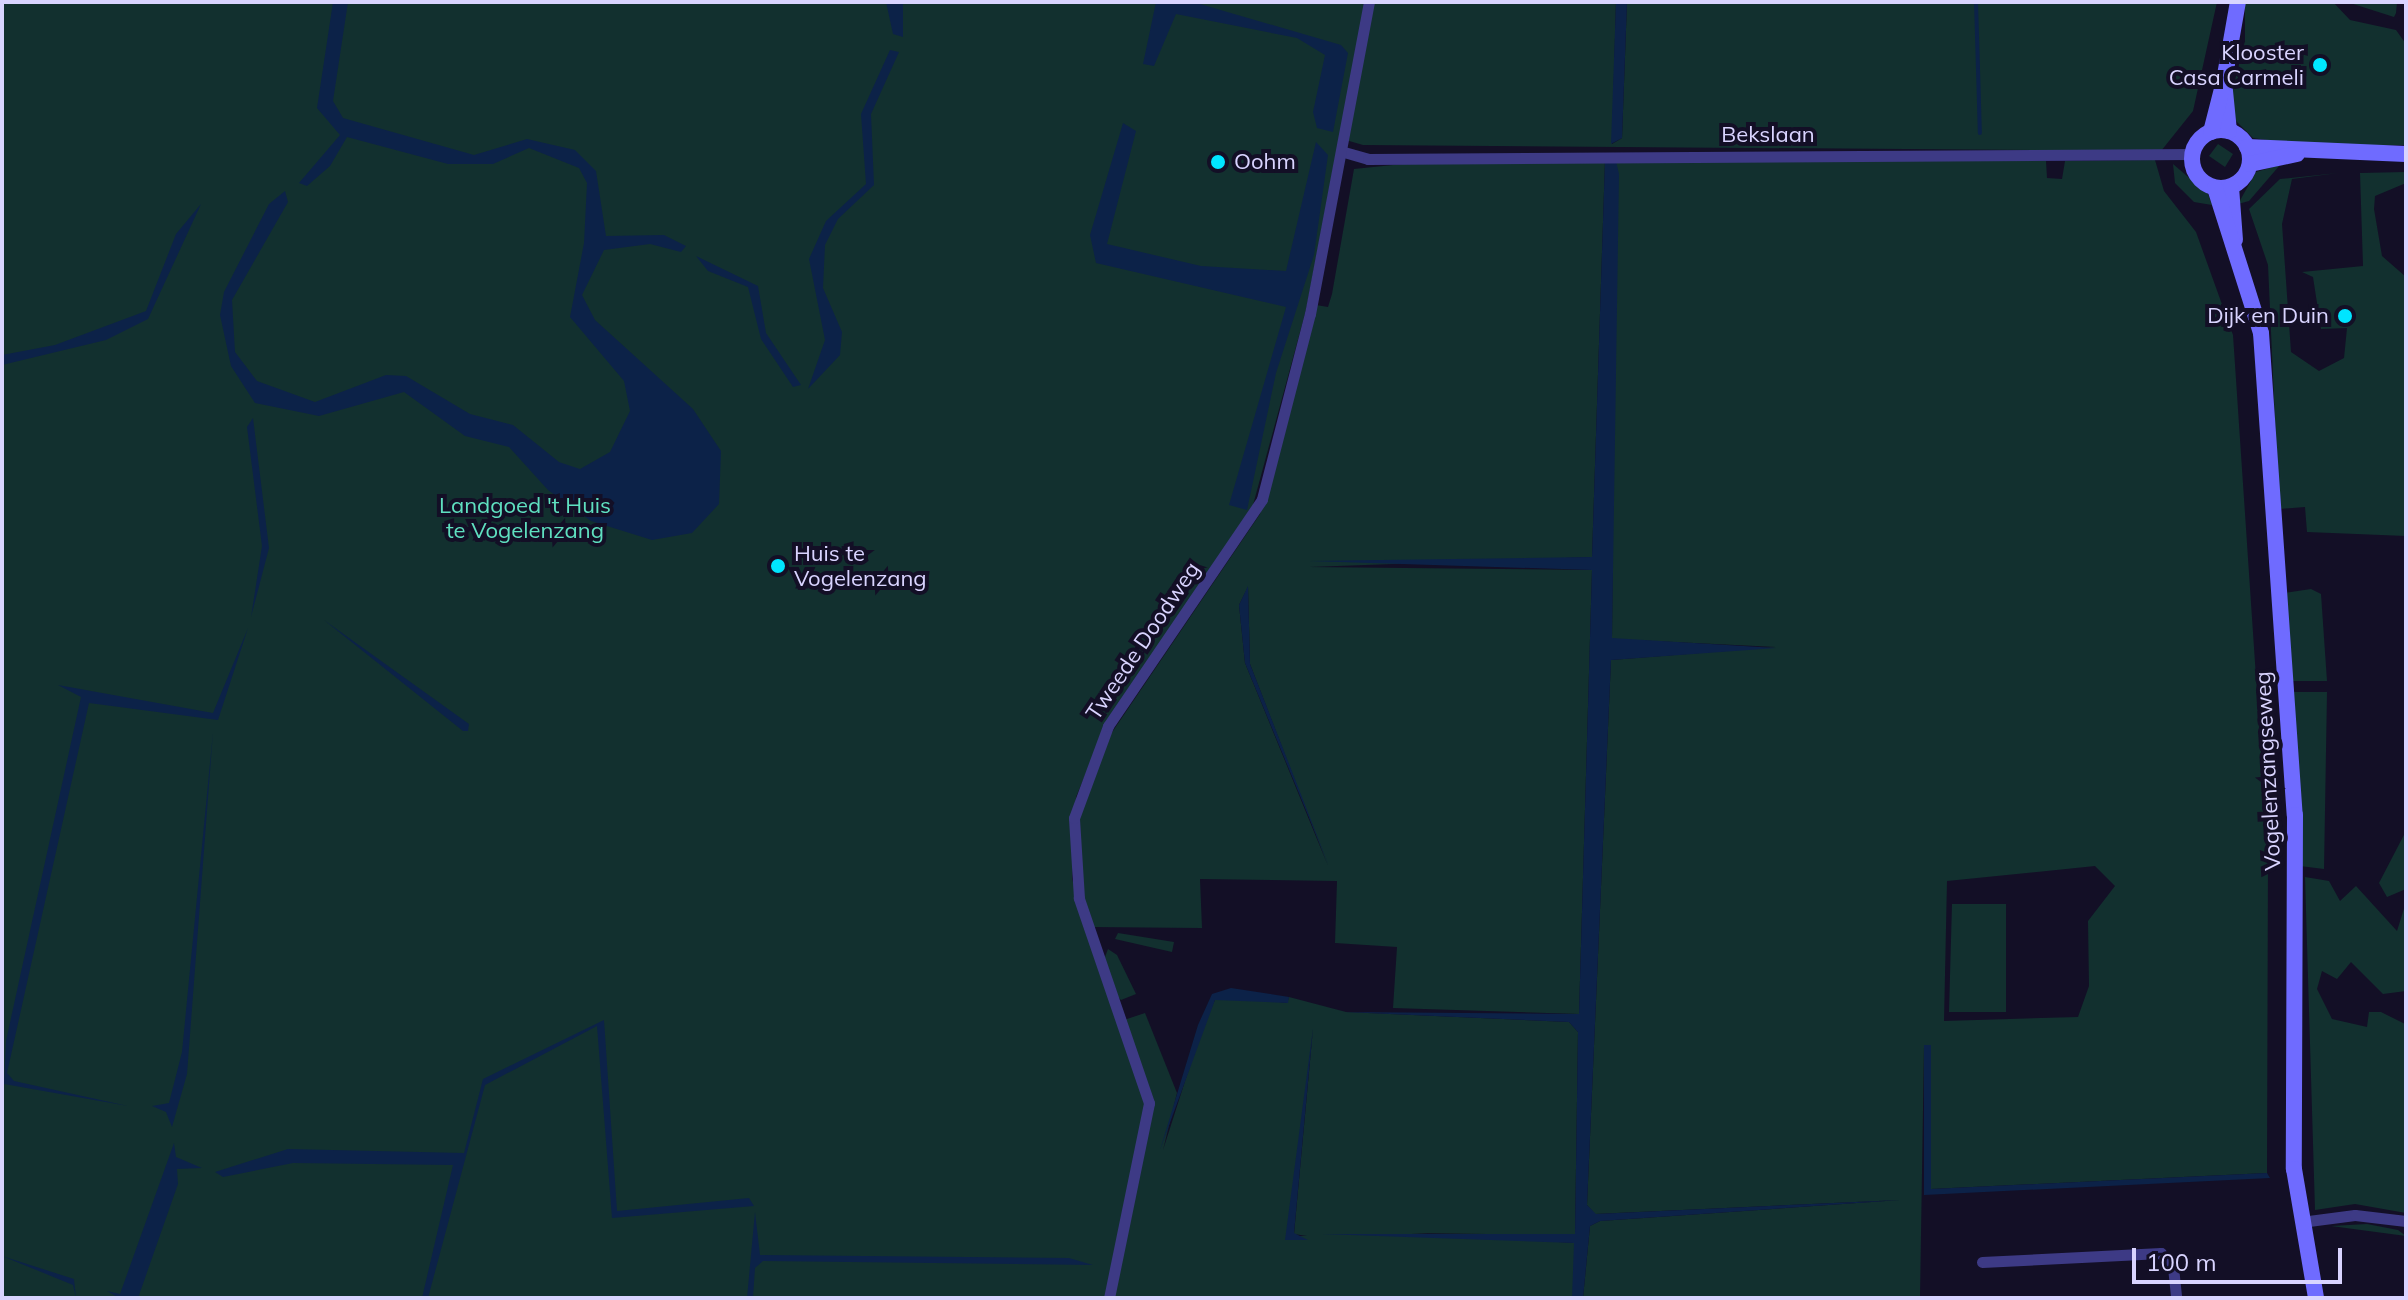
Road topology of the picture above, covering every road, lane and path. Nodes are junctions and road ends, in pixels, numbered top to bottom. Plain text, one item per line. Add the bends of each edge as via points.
1 (1369, 2) edge
2 (2238, 2) edge
3 (2224, 81) junction
4 (2229, 131) junction
5 (2211, 132) junction
6 (2247, 147) junction
7 (1344, 152) junction
8 (2299, 153) junction
9 (2192, 154) junction
10 (2406, 154) edge
11 (2250, 164) junction
12 (2223, 187) junction
13 (2406, 1221) edge
14 (2301, 1222) junction
15 (1982, 1262) dead end
16 (1109, 1298) edge
17 (2176, 1298) edge
18 (2316, 1298) edge

1 - 7 street, Tweede Doodweg
2 - 3 main road
3 - 4 main road
3 - 5 main road
4 - 5 main road
4 - 6 main road
5 - 9 main road
6 - 8 main road
6 - 11 main road
7 - 9 street, Bekslaan via 1368,159
7 - 16 street, Tweede Doodweg via 1262,499 1108,726 1074,818 1079,898 1149,1103
8 - 10 main road
8 - 11 main road
9 - 12 main road via 2199,178
11 - 12 main road
12 - 14 main road, Vogelenzangseweg via 2261,333 2291,745 2293,1140
13 - 14 street via 2355,1215
14 - 18 main road, Vogelenzangseweg
15 - 17 street via 2161,1253 2171,1261

